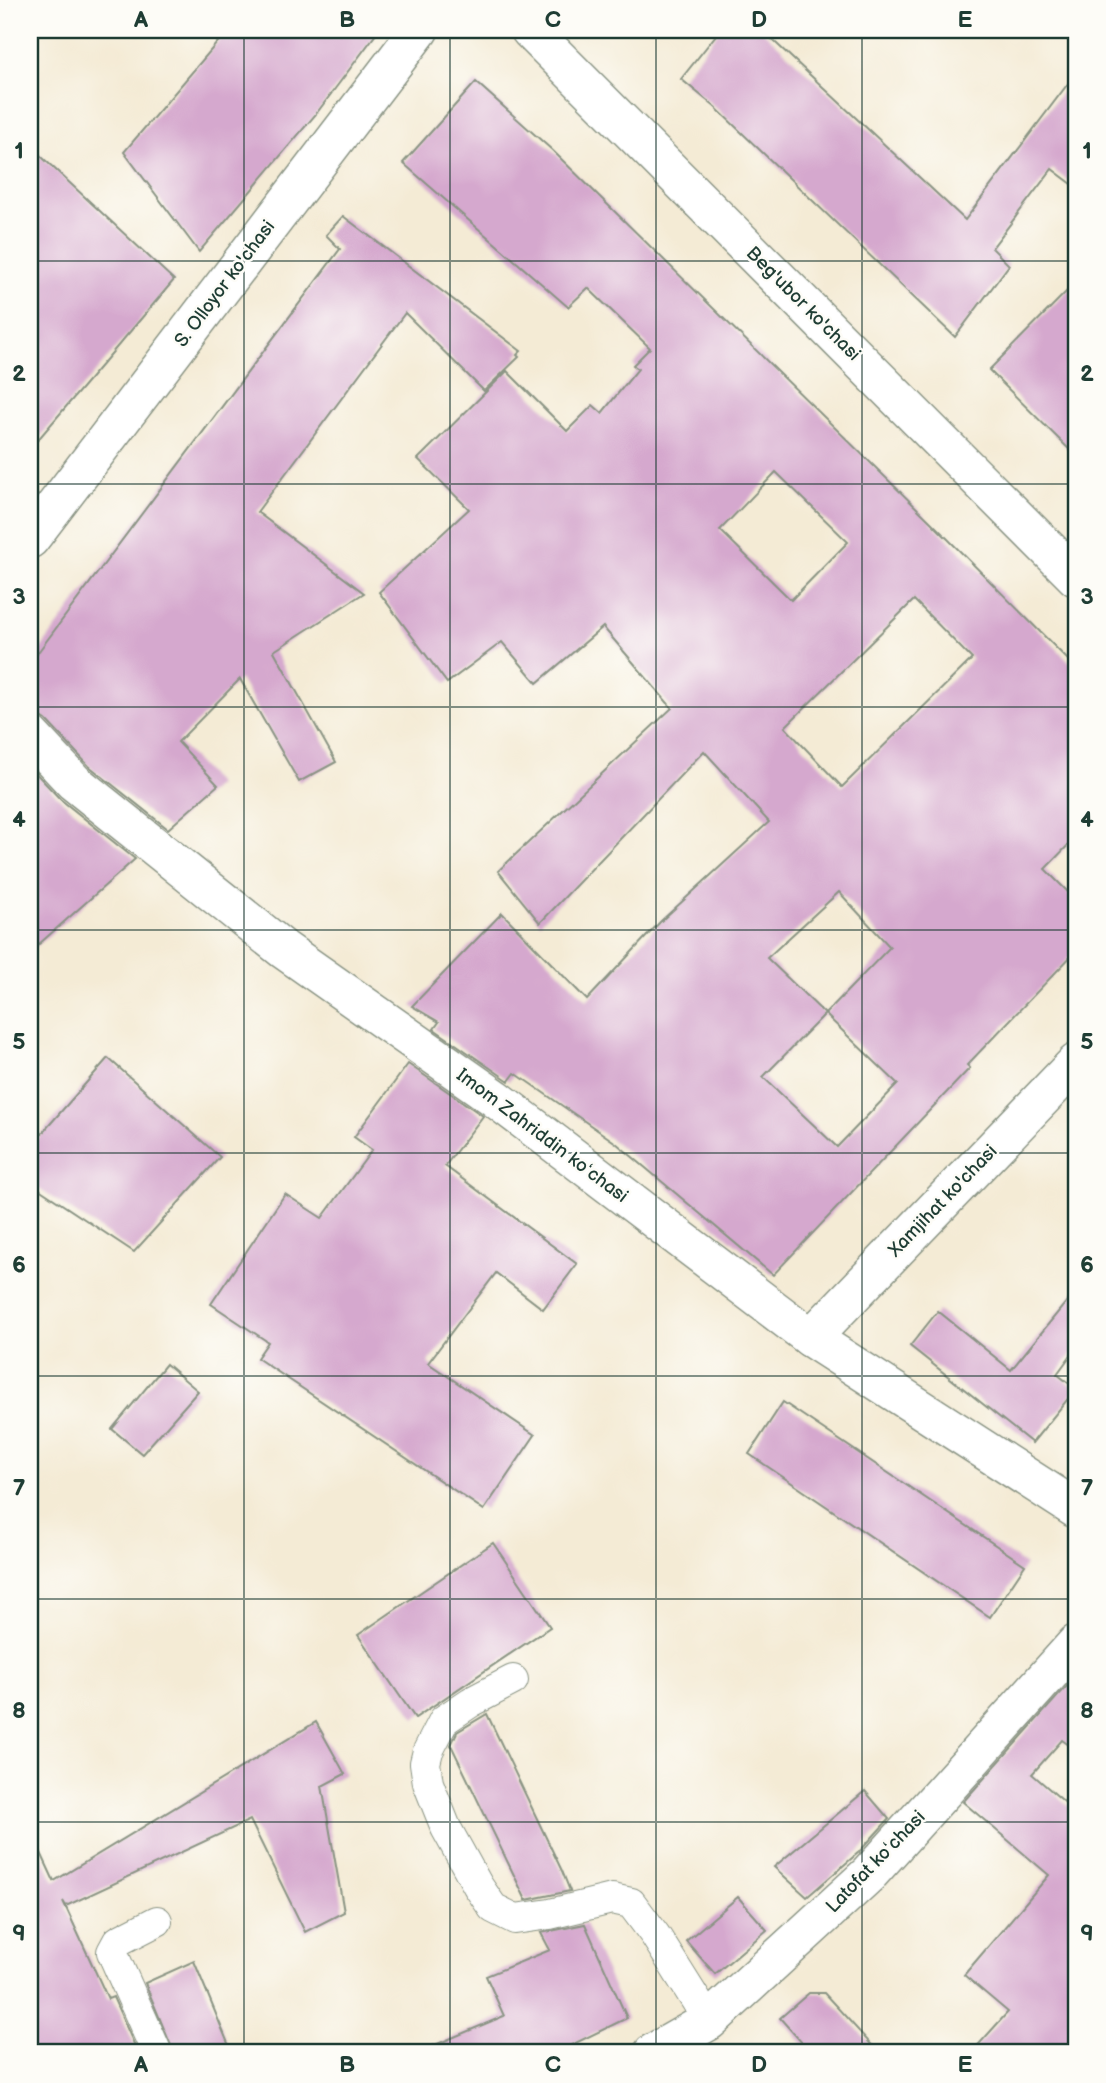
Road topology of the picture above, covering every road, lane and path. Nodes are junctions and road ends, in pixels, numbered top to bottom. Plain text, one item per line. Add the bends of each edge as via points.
1 (419, 30) edge
2 (530, 30) edge
3 (30, 539) edge
4 (1076, 578) edge
5 (30, 735) edge
6 (1076, 1063) edge
7 (811, 1338) junction
8 (1076, 1509) edge
9 (1076, 1644) edge
10 (513, 1679) dead end
11 (157, 1921) dead end
12 (709, 2021) junction
13 (158, 2053) edge
14 (653, 2053) edge

1 - 3 street, S. Olloyor ko'chasi
2 - 4 street, Beg'ubor ko'chasi
5 - 7 street, Imom Zahriddin koʻchasi via 74,782 283,949 495,1098
6 - 7 street, Xamjihat ko'chasi
7 - 8 street, Imom Zahriddin koʻchasi
9 - 12 street, Latofat koʻchasi via 869,1874
10 - 12 lane via 444,1720 425,1763 436,1805 478,1886 493,1908 515,1919 612,1899 631,1903
11 - 13 lane via 118,1941 112,1951
12 - 14 street, Latofat koʻchasi

